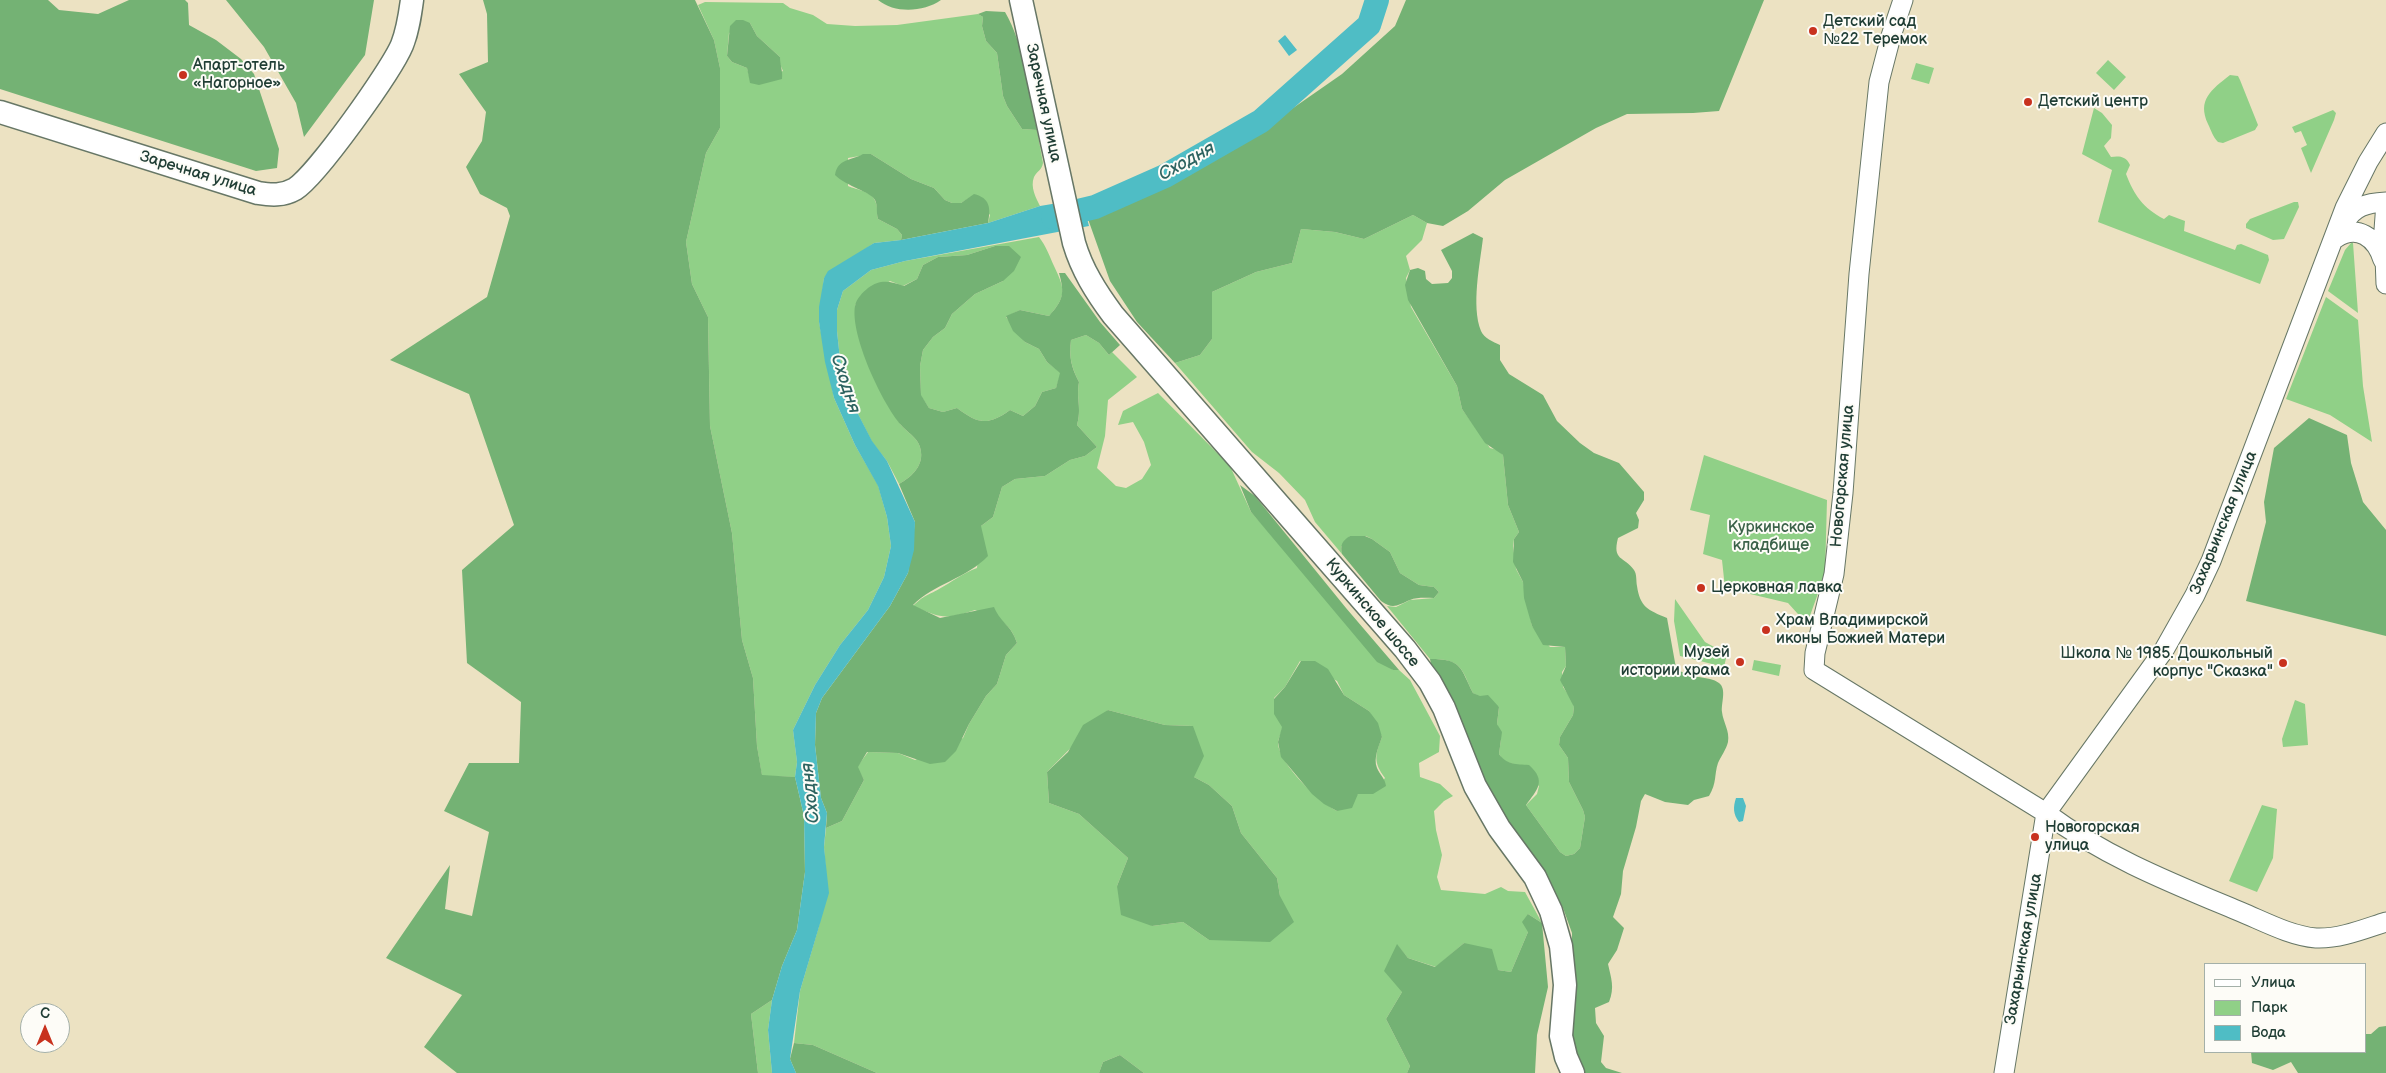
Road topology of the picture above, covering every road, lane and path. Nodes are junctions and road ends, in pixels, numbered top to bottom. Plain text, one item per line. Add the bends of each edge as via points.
1 (412, 0) edge
2 (1021, 0) edge
3 (1903, 0) edge
4 (0, 112) edge
5 (2386, 133) edge
6 (2386, 203) edge
7 (1066, 206) joint
8 (2336, 238) junction
9 (2384, 265) junction
10 (2386, 284) edge
11 (2046, 813) junction
12 (2386, 922) edge
13 (1573, 1073) edge
14 (2004, 1073) edge

1 - 4 main road, Заречная улица via 407,31 393,63 316,170 295,189 282,194 272,196 242,189
2 - 7 main road, Заречная улица
3 - 11 street, Новогорская улица via 1877,97 1859,274 1843,493 1834,574 1814,670
5 - 8 street, Захарьинская улица via 2352,192
6 - 8 street, Захарьинская улица via 2359,207 2348,216
6 - 9 street
7 - 13 main road, Куркинское шоссе via 1082,267 1112,315 1405,648 1430,682 1444,708 1475,786 1499,828 1535,877 1552,911 1561,946 1565,985 1561,1036
8 - 9 street via 2354,231 2367,235 2380,249
8 - 11 street, Захарьинская улица via 2196,595 2140,687
9 - 10 street
11 - 12 street, Новогорская улица via 2070,831 2158,877 2284,930 2314,938 2331,938
11 - 14 street, Захарьинская улица

